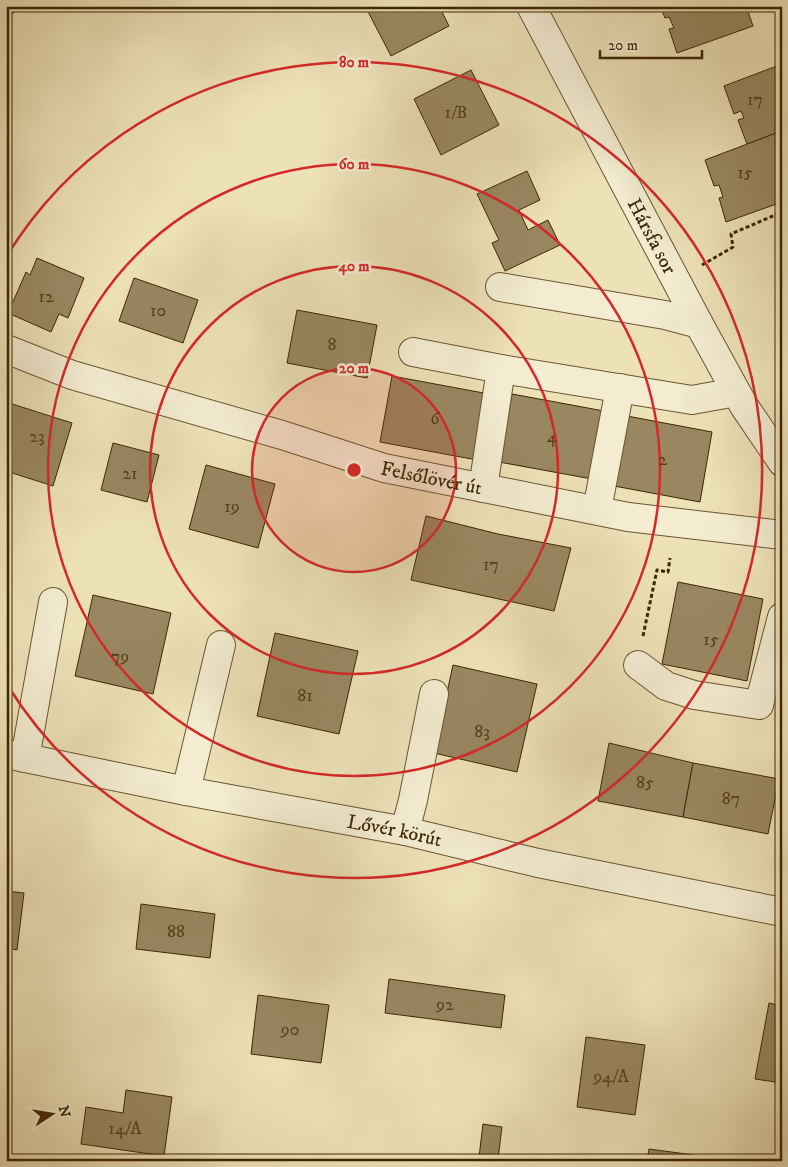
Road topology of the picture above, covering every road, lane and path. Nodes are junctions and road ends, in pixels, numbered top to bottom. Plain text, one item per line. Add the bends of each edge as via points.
1 (532, 6) edge
2 (782, 212) edge
3 (714, 257) dead end
4 (500, 287) dead end
5 (700, 324) junction
6 (6, 349) edge
7 (413, 352) dead end
8 (502, 368) junction
9 (620, 388) junction
10 (736, 392) junction
11 (782, 462) edge
12 (483, 488) junction
13 (596, 510) junction
14 (782, 535) edge
15 (670, 558) dead end
16 (54, 602) dead end
17 (782, 617) edge
18 (221, 645) dead end
19 (638, 665) joint
20 (434, 694) dead end
21 (16, 756) edge
22 (186, 791) junction
23 (405, 832) junction
24 (782, 912) edge

1 - 5 street, Hársfa sor
2 - 3 path via 731,234 733,247
4 - 5 street
5 - 10 street, Hársfa sor
6 - 12 street, Felsőlövér út via 72,374 384,468
7 - 8 street
8 - 9 street
8 - 12 street
9 - 10 street via 692,400
9 - 13 street
10 - 11 street, Hársfa sor
12 - 13 street, Felsőlövér út
13 - 14 street, Felsőlövér út via 628,517
15 - 19 path via 668,572 657,570
16 - 21 street
17 - 19 street via 759,705 694,695 666,686
18 - 22 street
20 - 23 street
21 - 22 street, Lővér körút
22 - 23 street, Lővér körút
23 - 24 street, Lővér körút via 538,863

